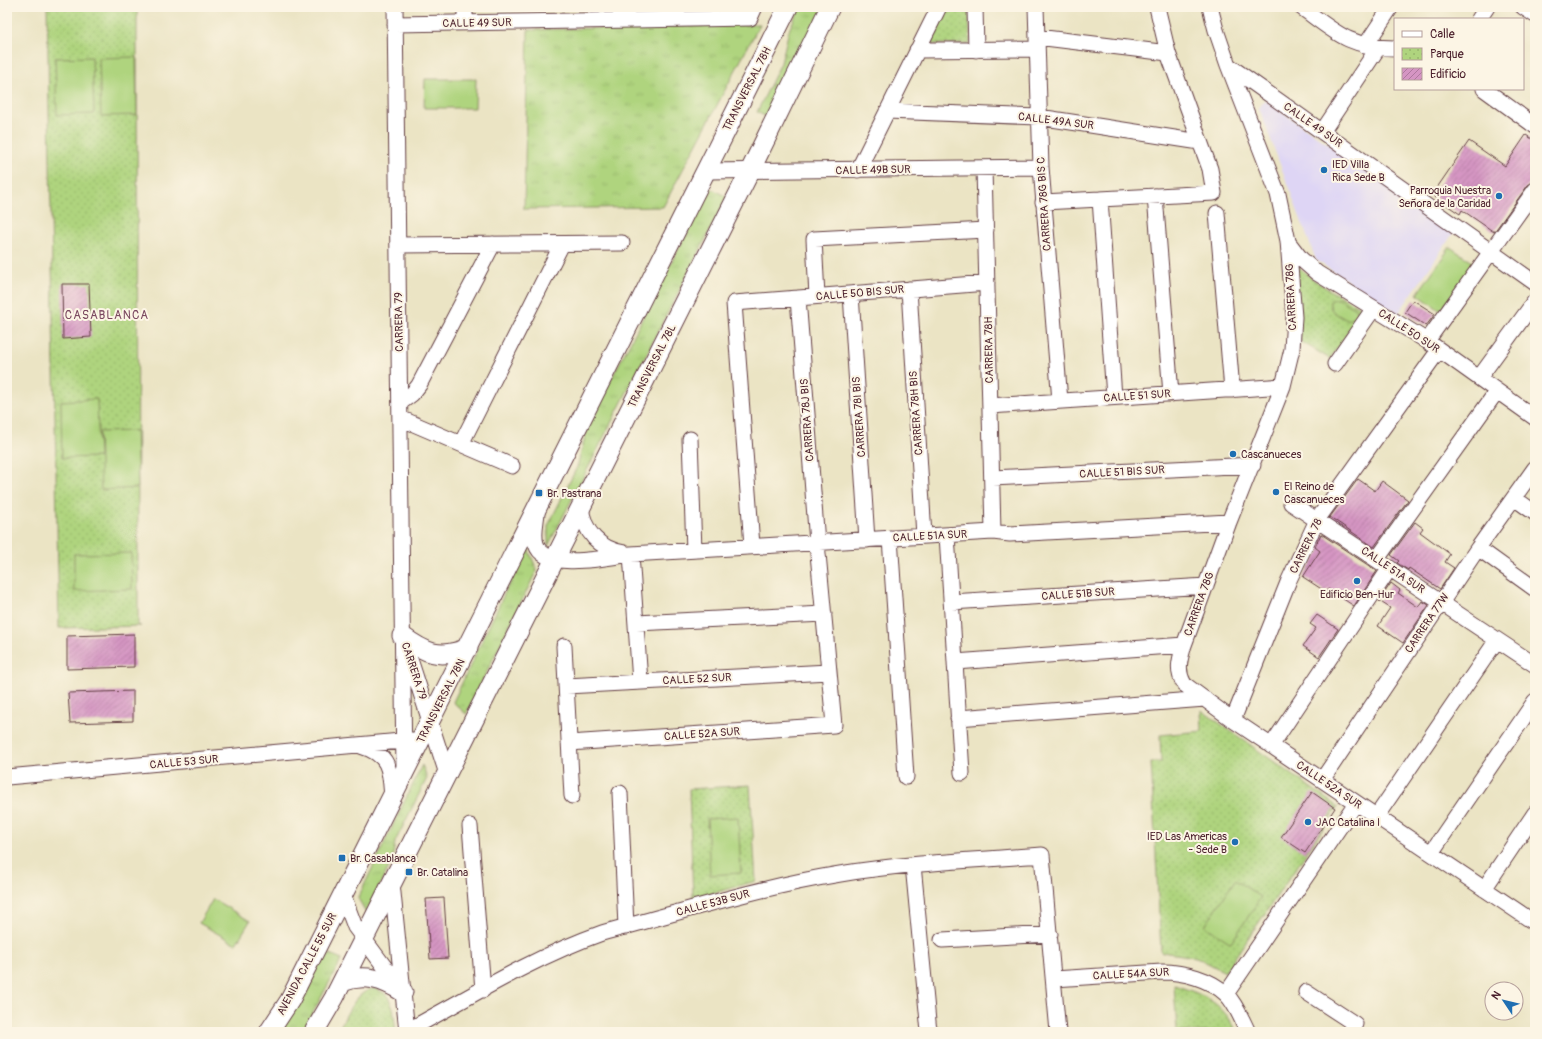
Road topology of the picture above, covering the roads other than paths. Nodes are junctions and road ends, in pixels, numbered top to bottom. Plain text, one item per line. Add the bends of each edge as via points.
1 (395, 7) edge
2 (465, 7) edge
3 (788, 7) edge
4 (830, 7) edge
5 (939, 7) edge
6 (975, 7) edge
7 (1036, 7) edge
8 (1157, 7) edge
9 (1210, 7) edge
10 (1301, 7) edge
11 (1391, 7) edge
12 (1487, 7) edge
13 (1523, 7) edge
14 (753, 12) edge
15 (636, 13) edge
16 (693, 13) edge
17 (579, 14) edge
18 (1535, 15) edge
19 (1480, 18) edge
20 (465, 23) junction
21 (395, 24) junction
22 (1037, 43) junction
23 (1371, 47) junction
24 (1394, 48) edge
25 (917, 50) junction
26 (976, 50) junction
27 (1168, 54) junction
28 (1228, 65) junction
29 (1485, 90) edge
30 (887, 111) junction
31 (1039, 117) junction
32 (1535, 126) edge
33 (1322, 132) junction
34 (1200, 142) junction
35 (1040, 167) junction
36 (984, 168) junction
37 (858, 170) junction
38 (750, 171) junction
39 (706, 172) junction
40 (1535, 190) edge
41 (1155, 196) junction
42 (1100, 199) junction
43 (1043, 202) junction
44 (1217, 212) dead end
45 (986, 230) junction
46 (1288, 241) junction
47 (493, 244) junction
48 (562, 244) junction
49 (622, 244) dead end
50 (398, 245) junction
51 (1491, 252) junction
52 (987, 283) junction
53 (1535, 283) edge
54 (909, 289) junction
55 (851, 294) junction
56 (817, 296) junction
57 (798, 298) junction
58 (1535, 302) edge
59 (1374, 308) junction
60 (1427, 341) junction
61 (1439, 350) junction
62 (1335, 364) dead end
63 (1479, 378) junction
64 (1283, 386) junction
65 (1232, 390) junction
66 (1497, 391) junction
67 (1171, 394) junction
68 (1114, 397) junction
69 (1060, 401) junction
70 (400, 403) junction
71 (990, 406) junction
72 (1534, 414) edge
73 (400, 418) junction
74 (690, 438) dead end
75 (461, 444) junction
76 (1253, 465) junction
77 (512, 466) dead end
78 (1535, 468) edge
79 (992, 478) junction
80 (1514, 498) junction
81 (1290, 503) dead end
82 (538, 506) junction
83 (581, 507) junction
84 (1535, 513) edge
85 (1317, 520) junction
86 (1229, 522) junction
87 (993, 532) junction
88 (947, 535) junction
89 (924, 536) junction
90 (890, 538) junction
91 (867, 540) junction
92 (817, 543) junction
93 (752, 546) junction
94 (1478, 548) junction
95 (694, 550) junction
96 (631, 554) junction
97 (1376, 559) junction
98 (555, 560) junction
99 (1390, 568) junction
100 (1206, 586) junction
101 (1535, 589) edge
102 (951, 602) junction
103 (1441, 603) junction
104 (824, 614) junction
105 (636, 623) junction
106 (402, 636) junction
107 (1497, 640) junction
108 (1184, 645) junction
109 (564, 646) dead end
110 (468, 648) junction
111 (955, 662) junction
112 (1535, 666) edge
113 (829, 672) junction
114 (1180, 676) joint
115 (640, 682) junction
116 (566, 686) junction
117 (1205, 699) junction
118 (1535, 701) edge
119 (958, 718) junction
120 (1233, 720) junction
121 (430, 722) junction
122 (834, 726) joint
123 (422, 739) junction
124 (403, 741) junction
125 (569, 743) junction
126 (360, 746) junction
127 (1271, 746) junction
128 (962, 773) dead end
129 (447, 774) junction
130 (404, 775) junction
131 (906, 776) dead end
132 (7, 777) edge
133 (1322, 780) junction
134 (620, 793) dead end
135 (572, 796) dead end
136 (392, 799) junction
137 (1356, 803) junction
138 (1535, 813) edge
139 (1376, 817) junction
140 (470, 826) dead end
141 (1431, 853) junction
142 (913, 865) junction
143 (392, 883) junction
144 (1484, 889) junction
145 (343, 896) junction
146 (1535, 923) edge
147 (626, 927) junction
148 (1050, 934) junction
149 (363, 940) junction
150 (942, 940) dead end
151 (1054, 978) junction
152 (342, 982) junction
153 (483, 990) junction
154 (402, 992) junction
155 (1306, 992) dead end
156 (1226, 994) junction
157 (1352, 1028) edge
158 (268, 1032) edge
159 (314, 1032) edge
160 (407, 1032) edge
161 (929, 1032) edge
162 (1058, 1032) edge
163 (1248, 1032) edge

1 - 21 street, CARRERA 79
2 - 20 street
3 - 39 main road, TRANSVERSAL 78H
4 - 38 main road
5 - 25 street
6 - 26 street
7 - 22 street, CARRERA 78G BIS C
8 - 27 street
9 - 28 street, CARRERA 78G
10 - 23 street via 1339,34
11 - 23 street
12 - 19 street
13 - 18 street
14 - 16 street, CALLE 49 SUR
15 - 16 street, CALLE 49 SUR
15 - 17 street, CALLE 49 SUR
17 - 20 street, CALLE 49 SUR
20 - 21 street, CALLE 49 SUR
21 - 50 street, CARRERA 79
22 - 26 street
22 - 27 street
22 - 31 street, CARRERA 78G BIS C
23 - 24 street
23 - 33 street
25 - 26 street
25 - 30 street
27 - 34 street
28 - 33 street, CALLE 49 SUR
28 - 46 street, CARRERA 78G via 1278,194
29 - 32 street
30 - 31 street, CALLE 49A SUR
30 - 37 street
31 - 34 street, CALLE 49A SUR
31 - 35 street, CARRERA 78G BIS C
33 - 51 street, CALLE 49 SUR
34 - 41 street via 1210,169 1214,193
35 - 36 street, CALLE 49B SUR
35 - 43 street, CARRERA 78G BIS C
36 - 37 street, CALLE 49B SUR
36 - 45 street, CARRERA 78H
37 - 38 street, CALLE 49B SUR
38 - 39 street, CALLE 49B SUR
38 - 83 main road, TRANSVERSAL 78L
39 - 82 main road
40 - 51 street
41 - 42 street
41 - 67 street
42 - 43 street
42 - 68 street
43 - 69 street, CARRERA 78G BIS C
44 - 65 street
45 - 52 street, CARRERA 78H
45 - 56 street via 814,239
46 - 59 street, CALLE 50 SUR via 1308,267
46 - 64 street, CARRERA 78G via 1294,317 1292,349
47 - 48 street
47 - 50 street
47 - 70 street via 419,385
48 - 49 street
48 - 75 street
50 - 70 street, CARRERA 79
51 - 53 street, CALLE 49 SUR
51 - 60 street
52 - 54 street, CALLE 50 BIS SUR
52 - 71 street, CARRERA 78H
54 - 55 street, CALLE 50 BIS SUR
54 - 89 street, CARRERA 78H BIS
55 - 56 street, CALLE 50 BIS SUR
55 - 91 street, CARRERA 78I BIS
56 - 57 street, CALLE 50 BIS SUR
57 - 92 street, CARRERA 78J BIS
57 - 93 street, CALLE 50 BIS SUR via 734,303
58 - 63 street
59 - 60 street, CALLE 50 SUR
59 - 62 street
60 - 61 street, CALLE 50 SUR
61 - 63 street, CALLE 50 SUR
61 - 85 street, CARRERA 78
63 - 66 street, CALLE 50 SUR
64 - 65 street, CALLE 51 SUR
64 - 76 street, CARRERA 78G
65 - 67 street, CALLE 51 SUR
66 - 72 street, CALLE 50 SUR
66 - 97 street
67 - 68 street, CALLE 51 SUR
68 - 69 street, CALLE 51 SUR
69 - 71 street, CALLE 51 SUR
70 - 73 street, CARRERA 79
71 - 79 street, CARRERA 78H
73 - 75 street
73 - 106 street, CARRERA 79
74 - 95 street
75 - 77 street
76 - 79 street, CALLE 51 BIS SUR
76 - 86 street, CARRERA 78G
78 - 80 street, CARRERA 77W
79 - 87 street, CARRERA 78H
80 - 84 street
80 - 94 street, CARRERA 77W
81 - 85 street, CALLE 51A SUR
82 - 98 street via 536,545 544,555
82 - 110 main road, TRANSVERSAL 78N
83 - 96 street, CALLE 51A SUR via 588,530 599,543 614,551
83 - 98 main road, TRANSVERSAL 78L
85 - 97 street, CALLE 51A SUR
85 - 120 street, CARRERA 78 via 1289,580
86 - 87 street, CALLE 51A SUR via 1010,534
86 - 100 street, CARRERA 78G
87 - 88 street, CALLE 51A SUR
88 - 89 street, CALLE 51A SUR
88 - 102 street
89 - 90 street, CALLE 51A SUR
90 - 91 street, CALLE 51A SUR
90 - 131 street
91 - 92 street, CALLE 51A SUR
92 - 93 street, CALLE 51A SUR
92 - 104 street, CARRERA 78J BIS
93 - 95 street, CALLE 51A SUR
94 - 101 street
94 - 103 street, CARRERA 77W
95 - 96 street, CALLE 51A SUR
96 - 98 street, CALLE 51A SUR
96 - 105 street
97 - 99 street, CALLE 51A SUR
98 - 129 main road
99 - 103 street, CALLE 51A SUR
99 - 127 street
100 - 102 street, CALLE 51B SUR
100 - 108 street, CARRERA 78G
102 - 111 street
103 - 107 street, CALLE 51A SUR
103 - 133 street, CARRERA 77W
104 - 105 street
104 - 113 street, CARRERA 78J BIS
105 - 115 street
106 - 110 main road via 420,649 431,653 447,654
106 - 121 street, CARRERA 79
106 - 124 street, CARRERA 79
107 - 112 street, CALLE 51A SUR
107 - 139 street
108 - 111 street
108 - 114 street, CARRERA 78G via 1178,664
109 - 116 street
110 - 121 main road, TRANSVERSAL 78N
111 - 119 street
113 - 115 street, CALLE 52 SUR
113 - 122 street, CARRERA 78J BIS
114 - 117 street, CALLE 52A SUR via 1184,684
115 - 116 street, CALLE 52 SUR
116 - 125 street
117 - 119 street
117 - 120 street, CALLE 52A SUR
118 - 141 street
119 - 128 street
120 - 127 street, CALLE 52A SUR
121 - 123 main road, TRANSVERSAL 78N
121 - 129 street, CARRERA 79
122 - 125 street, CALLE 52A SUR
123 - 124 street, CALLE 53 SUR
123 - 130 main road, TRANSVERSAL 78N
124 - 126 street, CALLE 53 SUR
124 - 130 street, CARRERA 79
125 - 135 street
126 - 132 street, CALLE 53 SUR
126 - 136 street, CALLE 53 SUR via 379,753 386,763 391,779
127 - 133 street, CALLE 52A SUR
129 - 143 main road
130 - 136 main road, TRANSVERSAL 78N
133 - 137 street, CALLE 52A SUR
134 - 147 street
136 - 145 main road, TRANSVERSAL 78N
137 - 139 street, CALLE 52A SUR
137 - 156 street
138 - 144 street
139 - 141 street, CALLE 52A SUR
140 - 153 street
141 - 144 street, CALLE 52A SUR
142 - 147 street, CALLE 53B SUR via 804,881
142 - 148 street, CALLE 53B SUR via 1042,855
142 - 161 street
143 - 149 main road
143 - 154 street
144 - 146 street, CALLE 52A SUR
145 - 149 street via 352,921
145 - 158 main road, AVENIDA CALLE 55 SUR via 290,1000
147 - 153 street, CALLE 53B SUR via 602,933 561,949
148 - 150 street
148 - 151 street
149 - 152 main road
149 - 154 street
151 - 156 street, CALLE 54A SUR via 1173,972 1210,983
151 - 162 street
152 - 154 main road via 359,977 372,978 387,982
152 - 159 main road
153 - 160 street, CALLE 53B SUR
154 - 160 street
155 - 157 street
156 - 163 street

